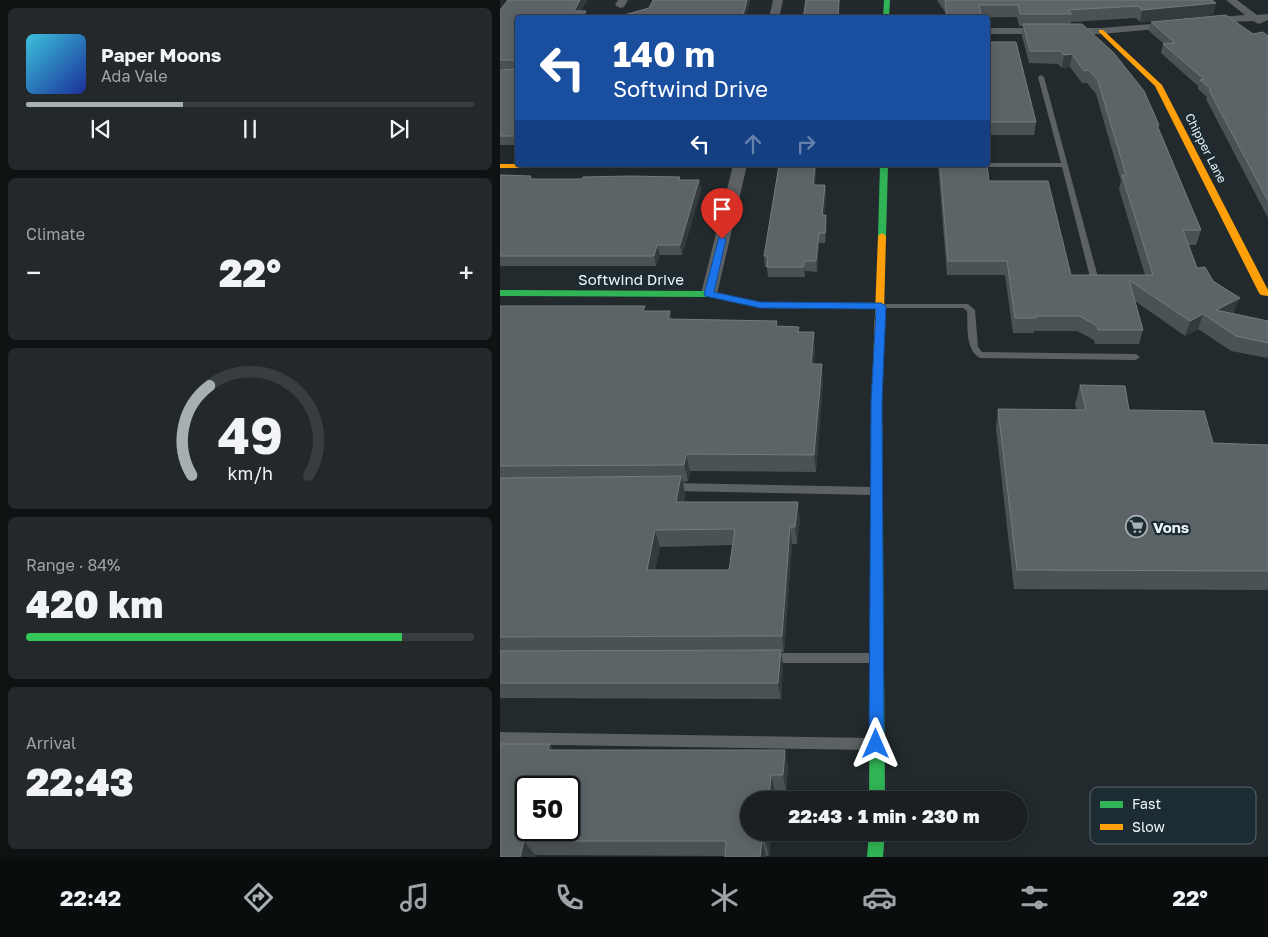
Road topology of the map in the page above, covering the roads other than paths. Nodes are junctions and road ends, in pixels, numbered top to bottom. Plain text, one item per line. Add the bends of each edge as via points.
1 (778, 0) edge
2 (887, 0) edge
3 (1231, 0) edge
4 (775, 15) edge
5 (886, 15) edge
6 (1268, 17) edge
7 (1255, 18) junction
8 (1268, 27) edge
9 (990, 31) edge
10 (1104, 34) junction
11 (990, 38) edge
12 (1040, 77) dead end
13 (990, 165) edge
14 (1064, 165) junction
15 (500, 166) edge
16 (515, 166) edge
17 (739, 167) edge
18 (884, 167) edge
19 (1095, 281) edge
20 (500, 293) edge
21 (1266, 293) edge
22 (709, 294) junction
23 (881, 306) junction
24 (1136, 357) dead end
25 (660, 487) edge
26 (876, 491) junction
27 (758, 658) edge
28 (876, 658) junction
29 (500, 738) edge
30 (876, 744) junction
31 (876, 791) edge
32 (876, 841) edge
33 (875, 857) edge

1 - 4 street
2 - 5 street
3 - 7 street
6 - 7 street
7 - 8 street
7 - 10 street via 1242,25
9 - 10 street
10 - 11 street
10 - 21 street, Chipper Lane via 1158,85
12 - 14 lane
13 - 14 lane
14 - 19 lane
15 - 16 street
17 - 22 street
18 - 23 street
20 - 22 street, Softwind Drive
22 - 23 street, Softwind Drive via 760,305
23 - 24 lane via 965,306 971,310 974,348 980,355
23 - 26 street
25 - 26 lane
26 - 28 street
27 - 28 lane
28 - 30 street
29 - 30 lane
30 - 31 street
32 - 33 street

